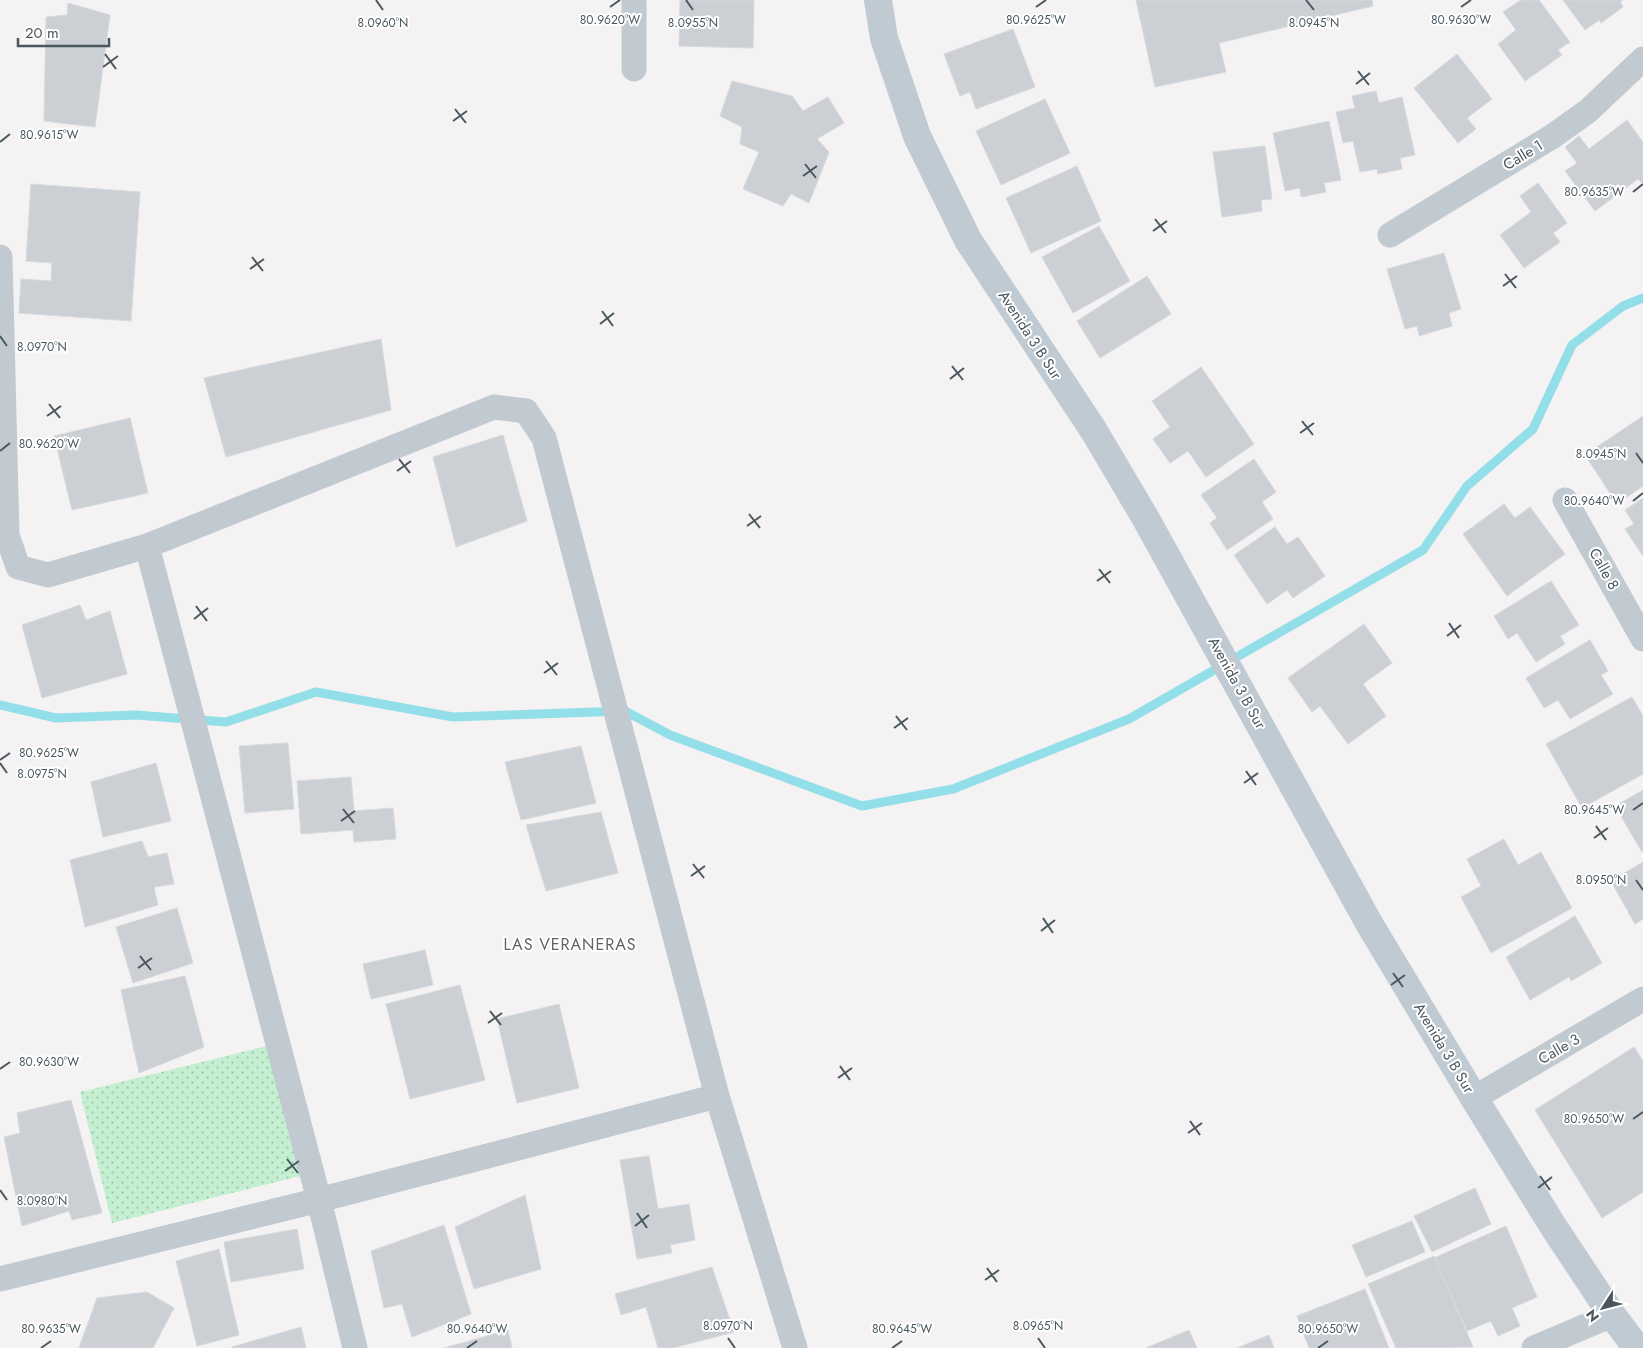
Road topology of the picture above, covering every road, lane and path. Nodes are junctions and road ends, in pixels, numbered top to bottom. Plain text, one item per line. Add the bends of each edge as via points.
1 (634, 0) edge
2 (878, 0) edge
3 (1643, 59) edge
4 (634, 68) dead end
5 (1390, 235) dead end
6 (0, 257) edge
7 (1565, 500) dead end
8 (147, 546) junction
9 (1643, 639) edge
10 (1643, 999) edge
11 (717, 1096) junction
12 (1474, 1098) junction
13 (319, 1200) junction
14 (0, 1279) edge
15 (1612, 1315) junction
16 (354, 1348) edge
17 (795, 1348) edge
18 (1534, 1348) edge
19 (1637, 1348) edge

1 - 4 street
2 - 12 street, Avenida 3 B Sur via 884,38 917,136 968,240 1094,431 1146,519 1370,925
3 - 5 street, Calle 1 via 1588,111 1553,136
6 - 8 street via 7,535 18,567 48,575
7 - 9 street, Calle 8
8 - 11 street via 494,407 526,411 544,438
8 - 13 street
10 - 12 street, Calle 3
11 - 13 street
11 - 17 street
12 - 15 street, Avenida 3 B Sur
13 - 14 street
13 - 16 street
15 - 18 street
15 - 19 street, Avenida 3 B Sur

